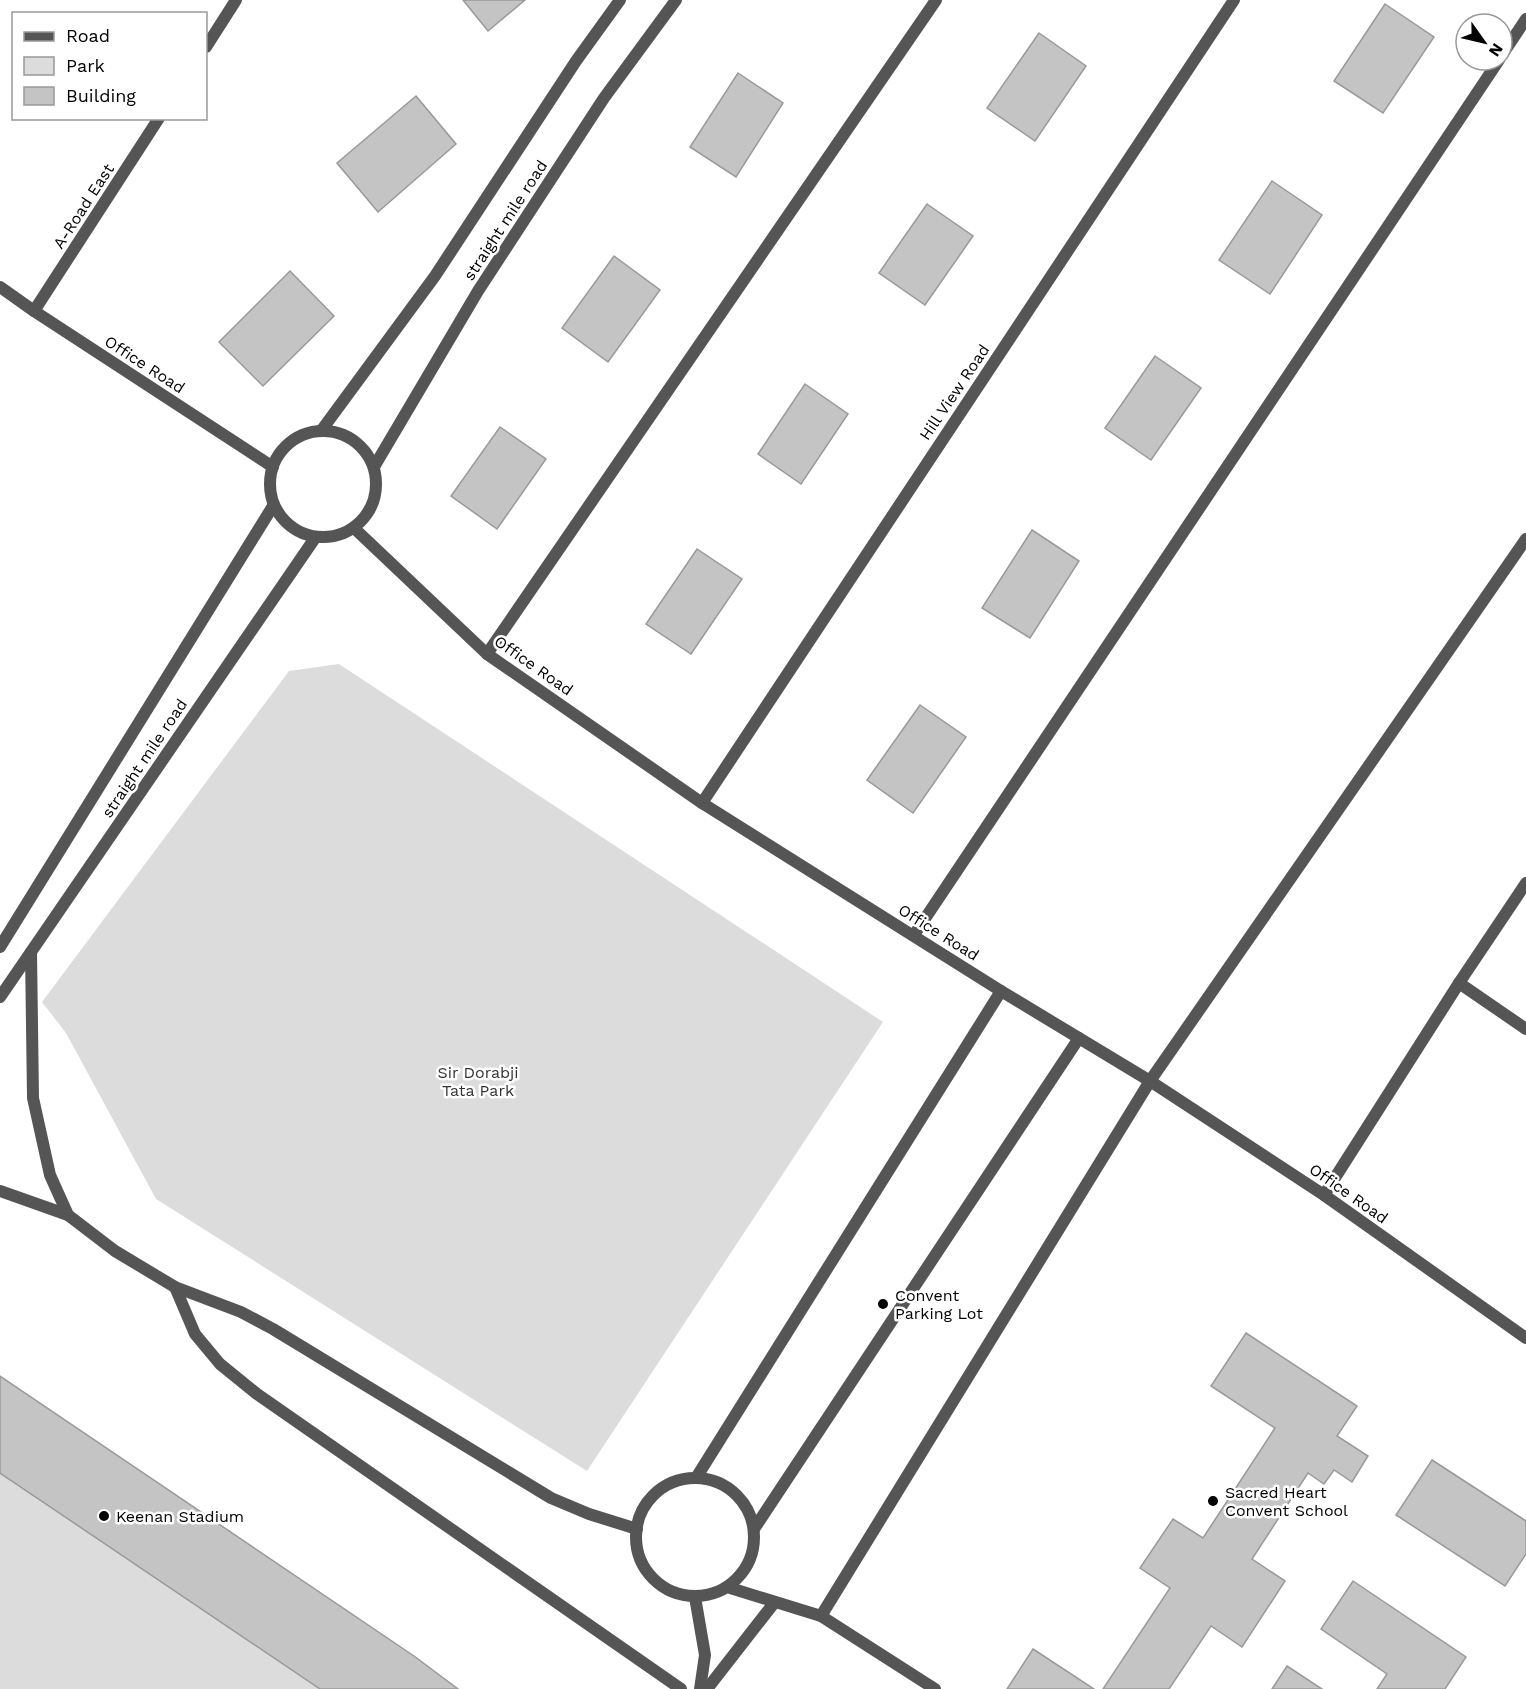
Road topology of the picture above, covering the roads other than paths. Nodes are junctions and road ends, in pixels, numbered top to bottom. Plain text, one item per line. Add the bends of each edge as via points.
1 (236, 0) edge
2 (620, 0) edge
3 (676, 0) edge
4 (936, 0) edge
5 (1234, 0) edge
6 (1526, 19) edge
7 (1514, 37) edge
8 (207, 45) edge
9 (1491, 72) edge
10 (158, 120) edge
11 (0, 286) edge
12 (34, 311) junction
13 (321, 430) junction
14 (273, 467) junction
15 (374, 467) junction
16 (273, 506) junction
17 (354, 528) junction
18 (315, 538) junction
19 (1526, 539) edge
20 (486, 654) junction
21 (702, 803) junction
22 (1526, 883) edge
23 (914, 935) junction
24 (0, 947) edge
25 (31, 952) junction
26 (1459, 983) junction
27 (1001, 991) junction
28 (0, 997) edge
29 (1526, 1029) edge
30 (1079, 1038) junction
31 (1150, 1081) junction
32 (0, 1191) edge
33 (1324, 1196) junction
34 (68, 1215) junction
35 (175, 1287) junction
36 (1526, 1338) edge
37 (696, 1478) junction
38 (637, 1529) junction
39 (754, 1529) junction
40 (727, 1587) junction
41 (695, 1597) junction
42 (774, 1603) junction
43 (821, 1616) junction
44 (681, 1689) edge
45 (700, 1689) edge
46 (707, 1689) edge
47 (935, 1689) edge

1 - 8 street
2 - 13 street, straight mile road via 435,276
3 - 15 street, straight mile road via 604,98 478,291
4 - 20 street
5 - 21 street, Hill View Road
6 - 7 street
9 - 23 street
10 - 12 street, A-Road East
11 - 12 street, Office Road
12 - 14 street, Office Road
13 - 14 street via 296,438
13 - 15 street via 354,441
14 - 16 street via 269,480
15 - 17 street via 375,494 364,519
16 - 18 street via 291,525
16 - 24 street, straight mile road
17 - 18 street via 342,535
17 - 20 street, Office Road
18 - 25 street, straight mile road
19 - 31 street
20 - 21 street, Office Road
21 - 23 street, Office Road
22 - 26 street
23 - 27 street, Office Road
25 - 28 street, straight mile road
25 - 34 street via 33,1098 50,1175
26 - 29 street
26 - 33 street
27 - 30 street, Office Road
27 - 37 street
30 - 31 street, Office Road
30 - 39 street
31 - 33 street, Office Road
31 - 43 street
32 - 34 street
33 - 36 street, Office Road
34 - 35 street via 115,1251
35 - 38 street via 241,1312 273,1329 551,1498
35 - 44 street via 195,1334 220,1364 257,1394
37 - 38 street via 664,1487 651,1498 641,1512
37 - 39 street via 728,1487 741,1499
38 - 41 street via 641,1562 650,1576 678,1594
39 - 40 street via 749,1562
40 - 41 street
40 - 42 street
41 - 45 street via 705,1655
42 - 43 street
42 - 46 street
43 - 47 street

